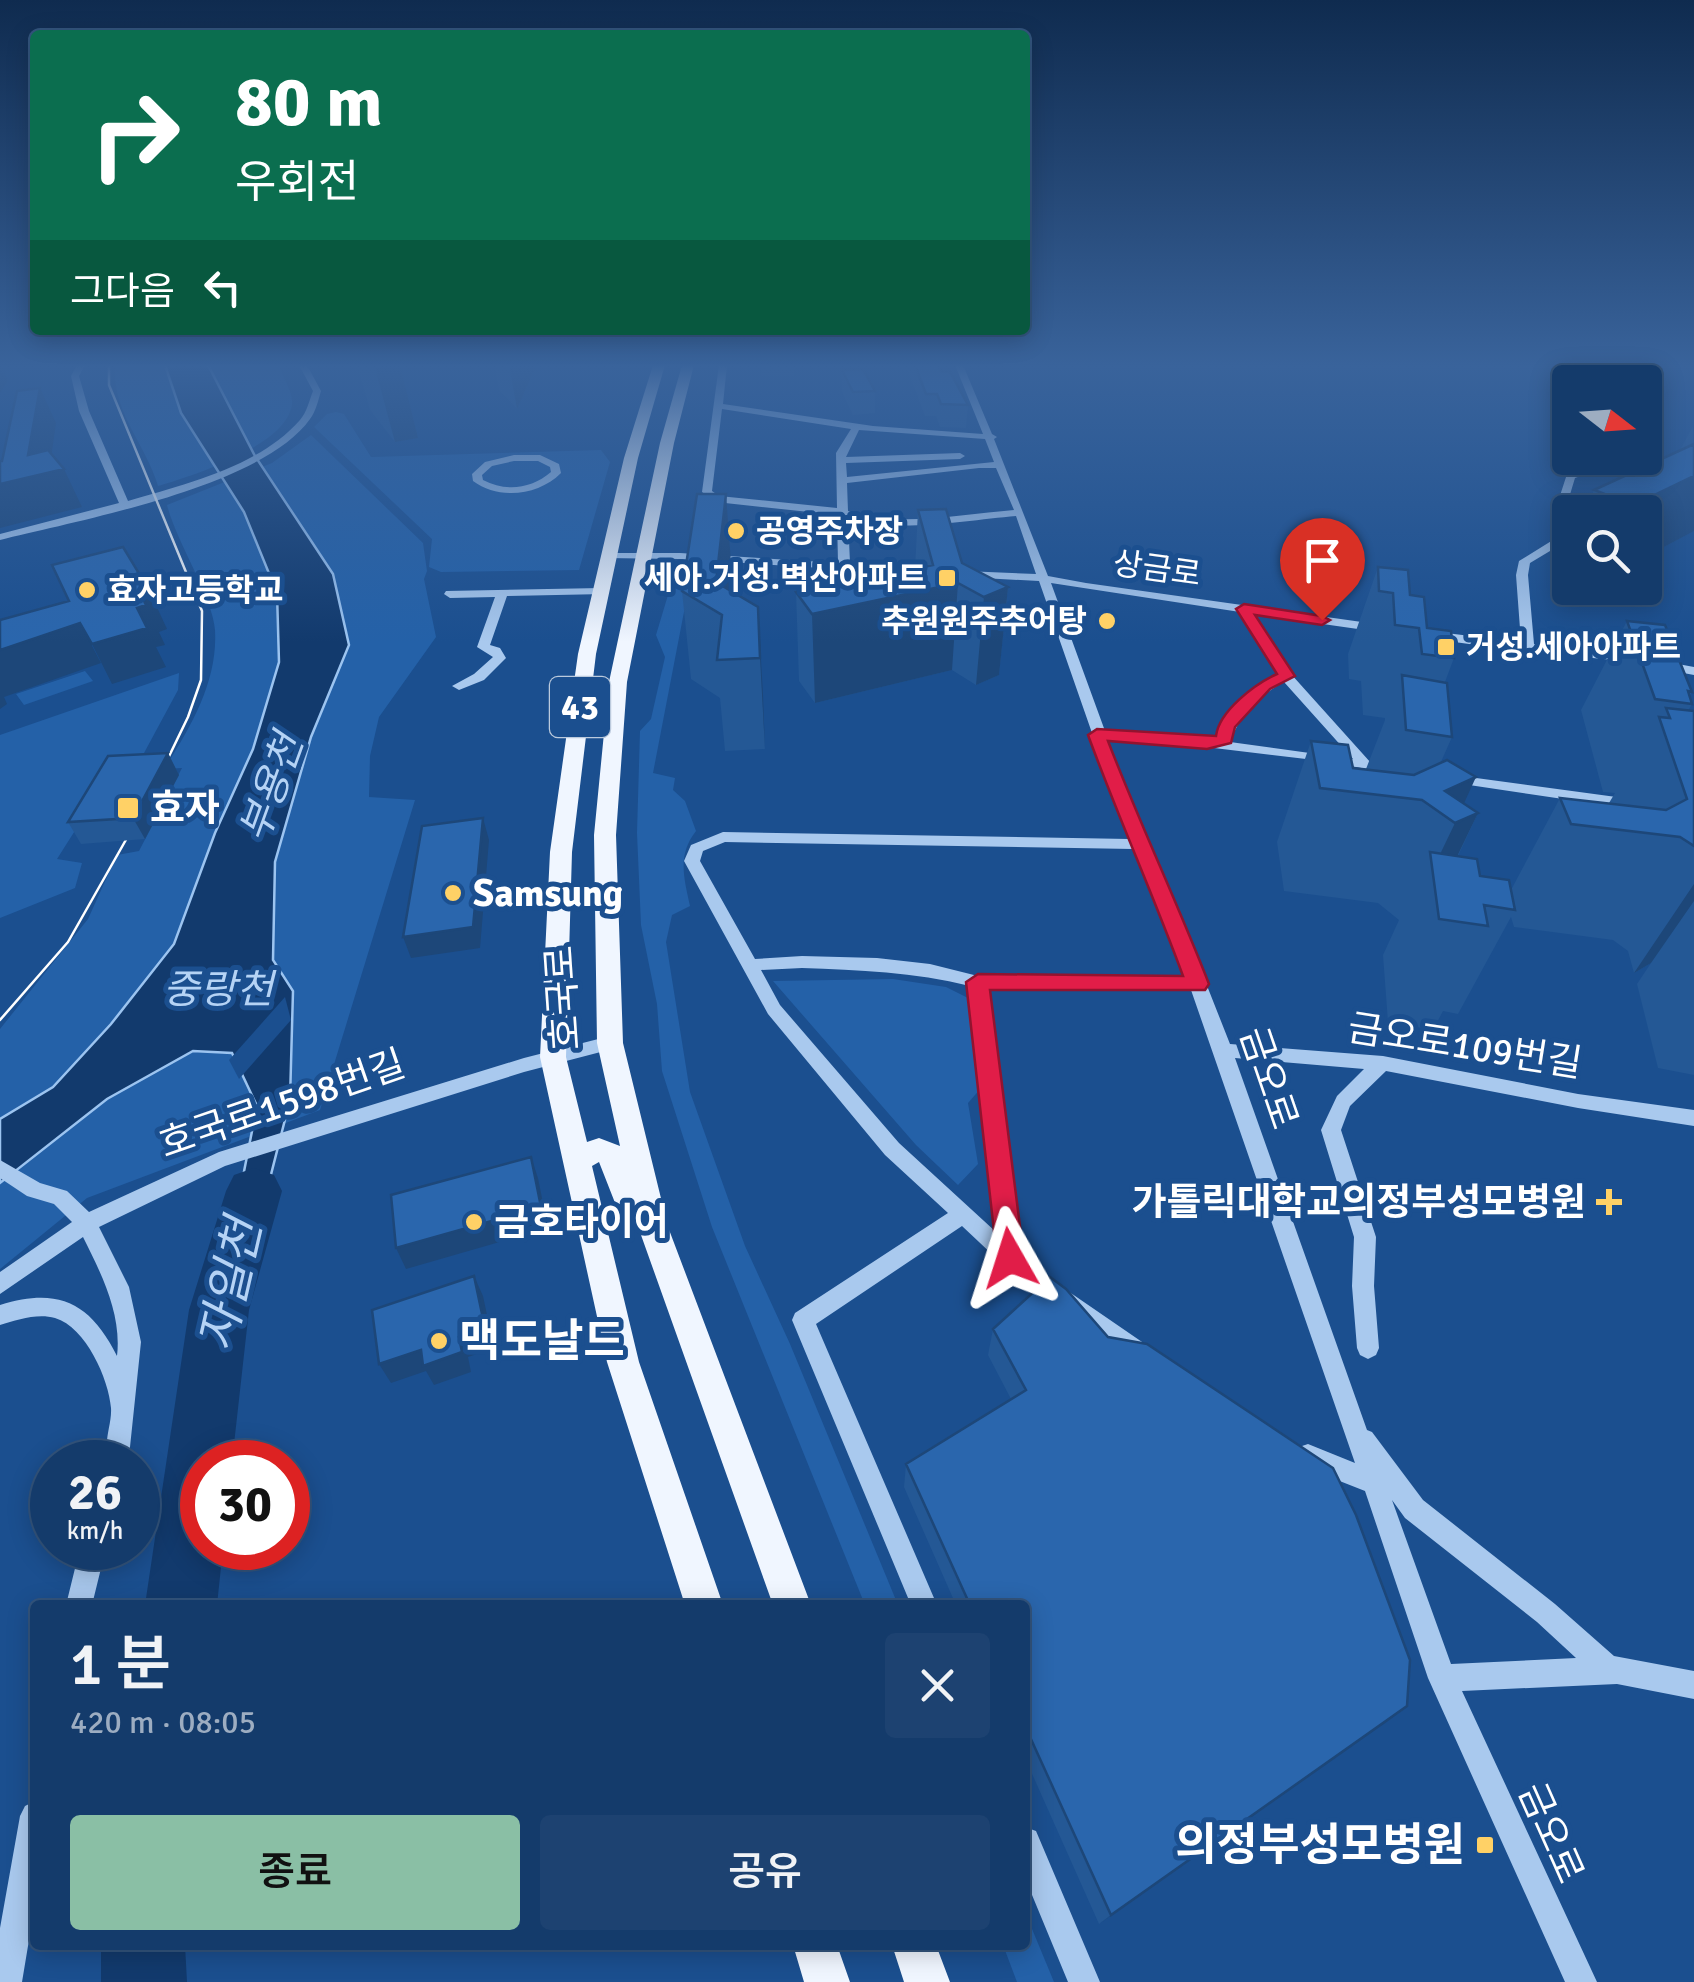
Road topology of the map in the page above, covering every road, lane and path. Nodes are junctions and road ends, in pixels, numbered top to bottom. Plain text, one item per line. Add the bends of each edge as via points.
1 (104, 457) edge
2 (254, 457) edge
3 (635, 457) edge
4 (667, 457) edge
5 (711, 457) edge
6 (889, 457) edge
7 (978, 457) edge
8 (997, 457) edge
9 (841, 460) joint
10 (1574, 475) edge
11 (844, 480) junction
12 (518, 489) joint
13 (124, 503) junction
14 (842, 512) junction
15 (1020, 513) junction
16 (0, 537) edge
17 (644, 555) junction
18 (609, 556) junction
19 (844, 567) junction
20 (1043, 578) junction
21 (601, 592) junction
22 (502, 593) junction
23 (450, 594) dead end
24 (1244, 609) junction
25 (1394, 630) edge
26 (1411, 632) edge
27 (1528, 648) junction
28 (1694, 671) edge
29 (1286, 676) junction
30 (459, 686) dead end
31 (1097, 735) junction
32 (1207, 744) junction
33 (1365, 764) junction
34 (1401, 774) edge
35 (1432, 777) edge
36 (1646, 806) edge
37 (1138, 844) junction
38 (750, 966) junction
39 (978, 982) junction
40 (1198, 984) junction
41 (610, 1043) junction
42 (1223, 1050) junction
43 (553, 1058) junction
44 (1384, 1062) junction
45 (1694, 1118) edge
46 (577, 1160) junction
47 (0, 1168) edge
48 (963, 1214) junction
49 (87, 1224) junction
50 (654, 1227) junction
51 (1010, 1258) junction
52 (0, 1284) edge
53 (0, 1315) edge
54 (1368, 1348) dead end
55 (1160, 1368) edge
56 (1353, 1426) junction
57 (116, 1440) edge
58 (118, 1440) edge
59 (1290, 1448) edge
60 (1372, 1482) junction
61 (89, 1570) edge
62 (81, 1600) edge
63 (702, 1600) edge
64 (790, 1600) edge
65 (922, 1600) edge
66 (1610, 1670) junction
67 (1442, 1678) junction
68 (1694, 1685) edge
69 (30, 1845) edge
70 (1030, 1854) edge
71 (817, 1950) edge
72 (916, 1950) edge
73 (6, 1982) edge
74 (827, 1982) edge
75 (927, 1982) edge
76 (1084, 1982) edge
77 (1581, 1982) edge

1 - 13 street
2 - 13 street via 191,486
3 - 18 main road, 호국로 / 43
4 - 17 main road, 호국로 / 43
5 - 14 street via 707,492 716,499
6 - 9 street
7 - 11 street via 892,478
8 - 15 street, 금오로
9 - 11 street
10 - 27 street via 1560,511 1567,536 1525,561
11 - 14 street
12 - 12 street via 486,486 477,474 514,458 555,466 549,480
13 - 16 street
14 - 15 street via 901,522
14 - 19 street
15 - 20 street, 금오로
17 - 18 street, 상금로
17 - 19 street, 상금로
17 - 41 main road, 호국로 / 43 via 618,682 605,836
18 - 21 main road, 호국로 / 43
19 - 20 street, 상금로
20 - 24 street, 상금로
20 - 31 street, 금오로
21 - 22 street
21 - 43 main road, 호국로 / 43 via 562,852
22 - 23 street
22 - 30 street via 483,647 500,658
24 - 25 street, 상금로
24 - 29 street
26 - 27 street
27 - 28 street
29 - 32 street via 1264,686 1226,726 1225,740
29 - 33 street
31 - 32 street
31 - 37 street, 금오로
32 - 33 street
33 - 34 street
35 - 36 street
37 - 38 street via 712,838 696,848 692,861
37 - 40 street, 금오로
38 - 39 street via 877,964
38 - 48 street via 774,1009 892,1149
39 - 40 street
39 - 51 street
40 - 42 street, 금오로
41 - 43 street, 호국로1598번길
41 - 50 main road, 호국로 / 43
42 - 44 street, 금오로109번길
42 - 56 street, 금오로
43 - 46 main road, 호국로 / 43
43 - 49 street, 호국로1598번길 via 220,1160
44 - 45 street, 금오로109번길
44 - 54 street via 1352,1090 1332,1117 1331,1130 1365,1237
46 - 50 main road via 599,1148 614,1156 632,1213
46 - 63 main road, 호국로 / 43 via 624,1362
47 - 49 street via 34,1190 60,1196
48 - 51 street
48 - 65 street via 803,1320
49 - 52 street, 호국로1598번길
49 - 58 street via 118,1287 130,1342
50 - 64 main road, 호국로 / 43
51 - 55 street
53 - 57 street via 26,1305 72,1310 98,1338 118,1383
56 - 60 street, 금오로
56 - 66 street via 1414,1509
59 - 60 street
60 - 67 street, 금오로
61 - 62 street
66 - 67 street
66 - 68 street
67 - 77 street, 금오로
69 - 73 street
70 - 76 street
71 - 74 main road
72 - 75 main road

